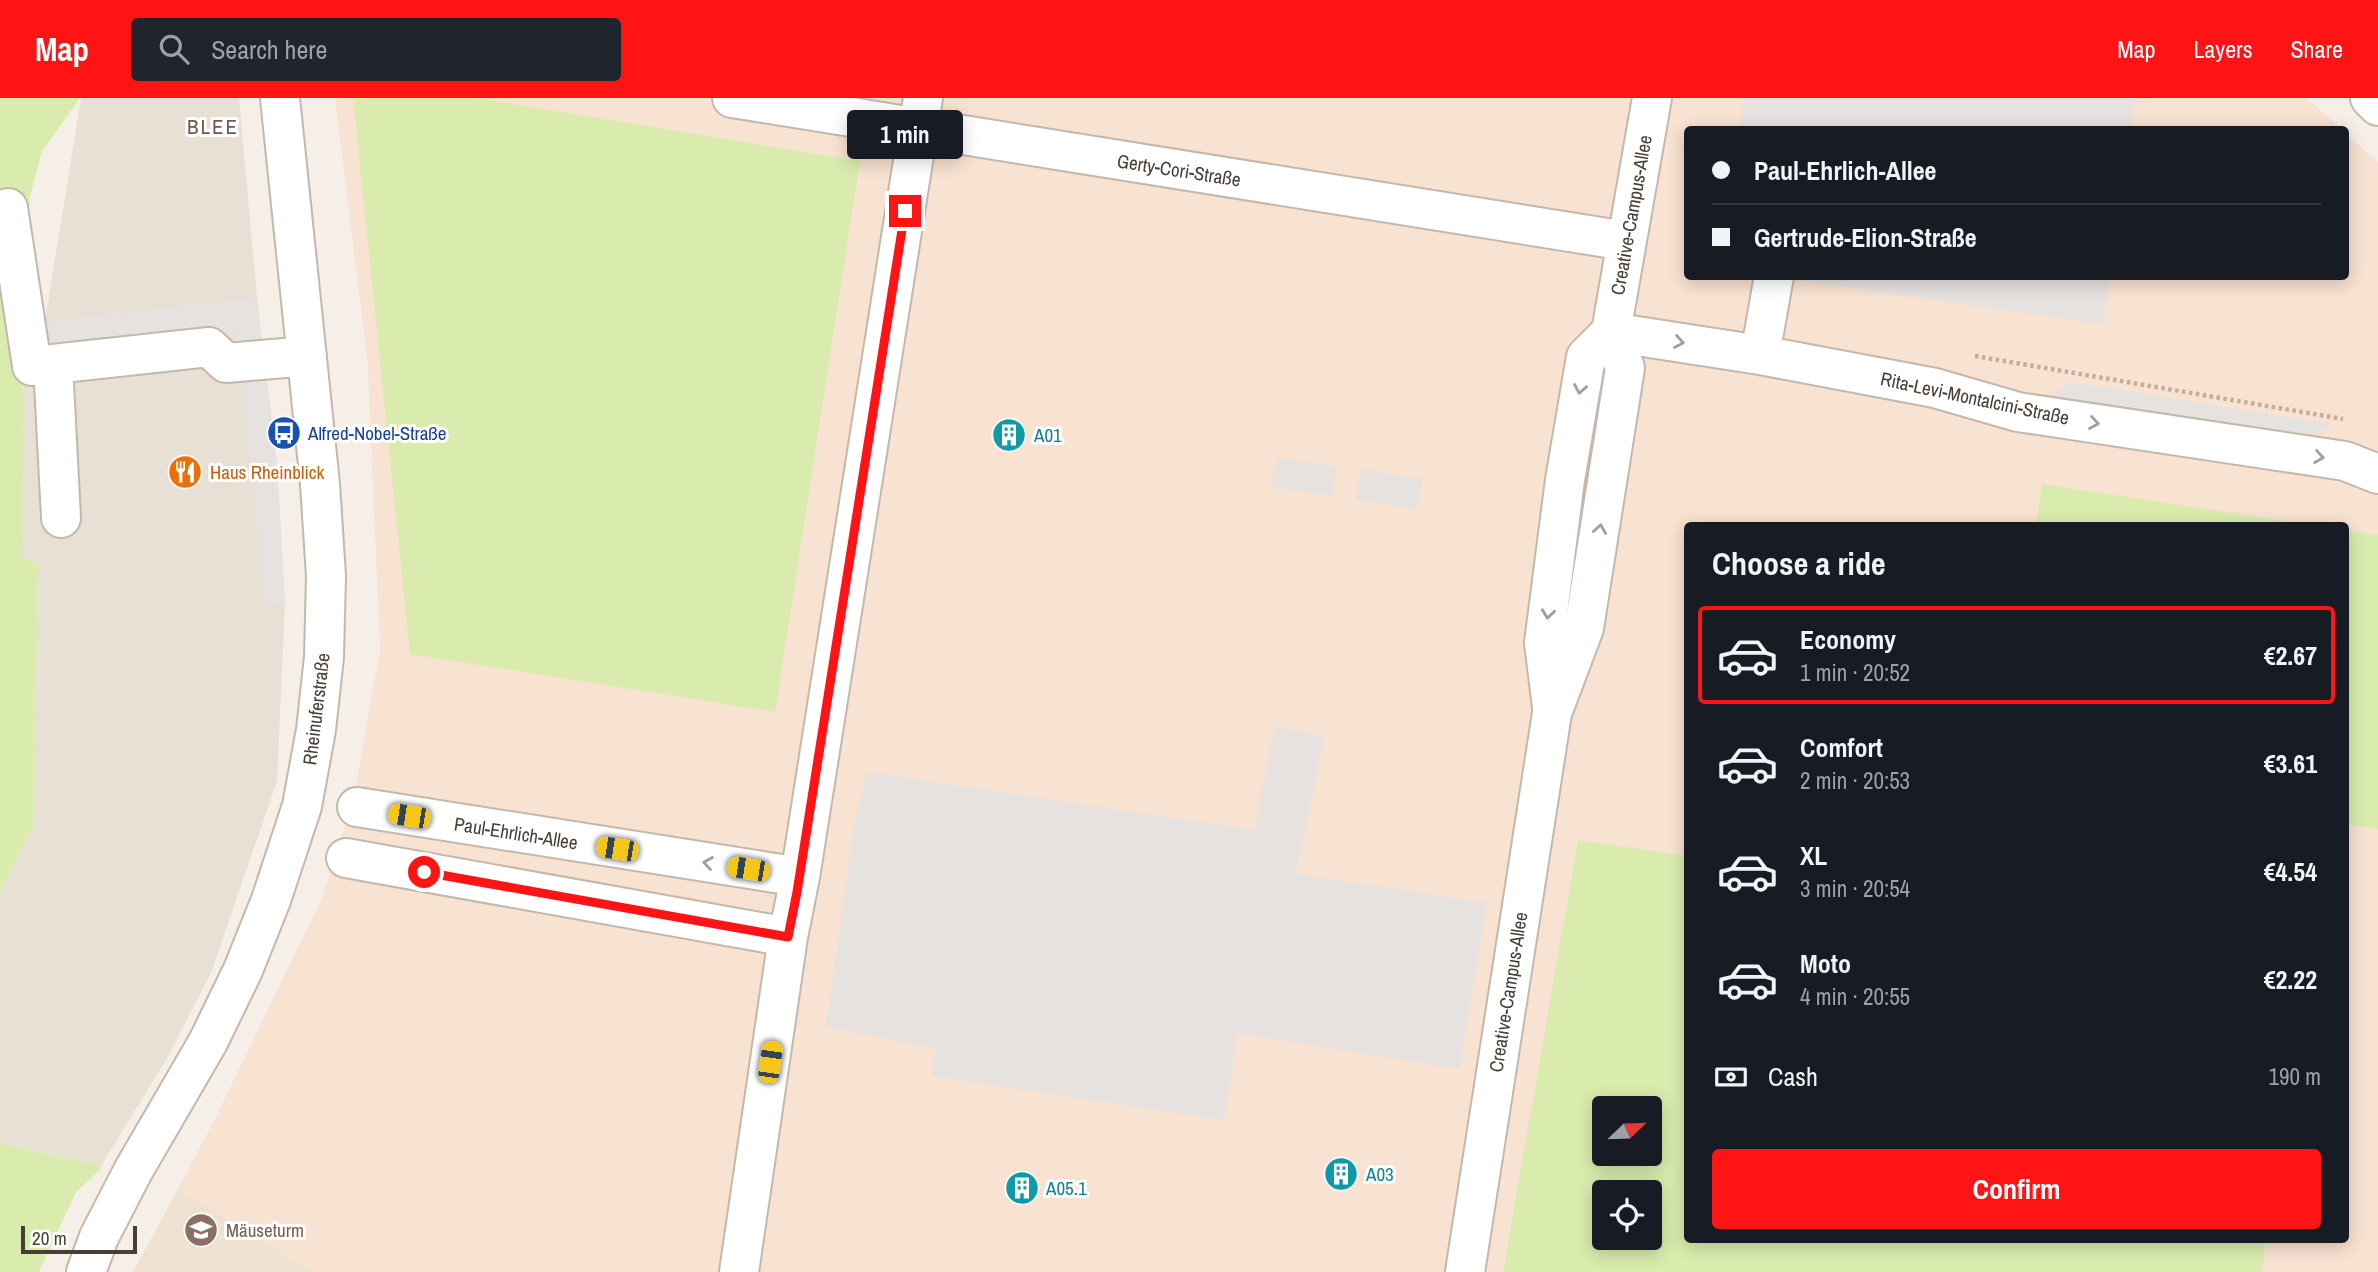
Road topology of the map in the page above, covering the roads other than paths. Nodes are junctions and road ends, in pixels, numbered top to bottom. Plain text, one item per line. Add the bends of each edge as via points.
1 (280, 98) edge
2 (732, 98) edge
3 (1652, 98) edge
4 (2370, 98) edge
5 (2378, 106) edge
6 (920, 113) edge
7 (8, 208) dead end
8 (1626, 241) junction
9 (1773, 280) edge
10 (1611, 332) junction
11 (1760, 355) junction
12 (307, 356) junction
13 (53, 364) junction
14 (2378, 474) edge
15 (61, 518) dead end
16 (357, 807) dead end
17 (346, 858) dead end
18 (800, 877) junction
19 (788, 937) junction
20 (86, 1272) edge
21 (739, 1272) edge
22 (1465, 1272) edge

1 - 12 street, Rheinuferstraße
2 - 6 street, Gerty-Cori-Straße
3 - 8 street, Creative-Campus-Allee
4 - 5 street
6 - 8 street, Gerty-Cori-Straße
6 - 18 street
7 - 13 street via 32,366
8 - 10 street, Creative-Campus-Allee
9 - 11 street
10 -> 11 street, Rita-Levi-Montalcini-Straße
10 - 22 street, Creative-Campus-Allee via 1625,368 1619,407 1584,628 1552,713
11 -> 14 street, Rita-Levi-Montalcini-Straße via 1935,388 2018,412 2345,461
12 - 13 street via 226,363 209,347
12 - 20 street, Rheinuferstraße via 326,576 324,657 302,806 243,970 99,1237
13 - 15 street
18 -> 16 street, Paul-Ehrlich-Allee
17 - 19 street
18 - 19 street
19 - 21 street

